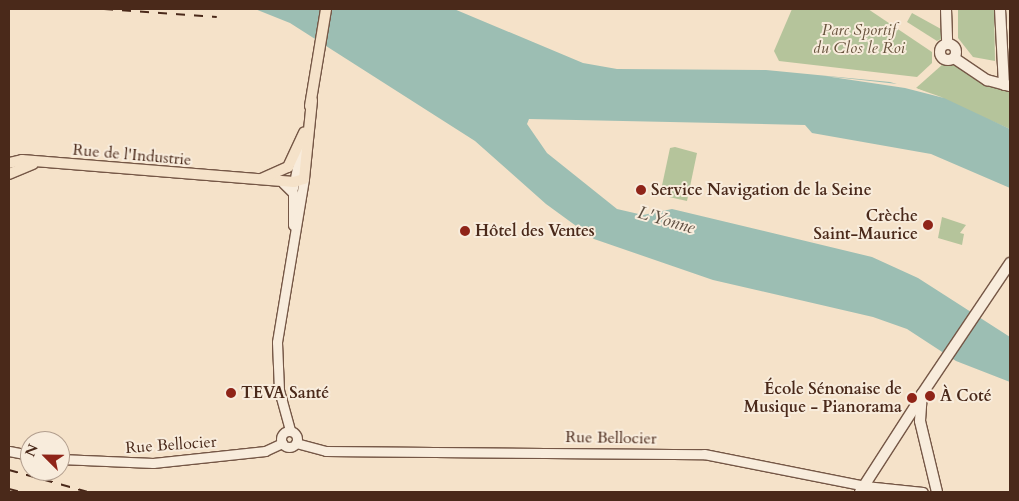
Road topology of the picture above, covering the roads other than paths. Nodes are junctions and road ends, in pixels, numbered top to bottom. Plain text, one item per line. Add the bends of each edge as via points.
1 (326, 9) edge
2 (946, 9) edge
3 (1000, 9) edge
4 (1007, 85) edge
5 (312, 100) junction
6 (301, 147) junction
7 (9, 163) edge
8 (41, 163) junction
9 (9, 174) edge
10 (290, 180) junction
11 (293, 230) junction
12 (1010, 263) edge
13 (922, 394) junction
14 (908, 420) junction
15 (920, 421) junction
16 (290, 430) junction
17 (282, 443) junction
18 (296, 443) junction
19 (70, 459) edge
20 (862, 489) edge
21 (923, 492) edge
22 (937, 492) edge

1 - 5 main road
2 - 4 main road via 947,44 956,48 954,58 986,80
3 - 4 main road
5 - 6 main road
5 - 10 main road
6 - 10 main road
6 - 10 street
7 - 8 main road, Rue de l'Industrie
8 - 9 main road
8 - 10 main road, Rue de l'Industrie via 253,181
10 - 11 street
10 - 11 street
11 - 16 street via 277,357 279,390
12 - 13 main road
13 - 14 main road
13 - 15 main road
14 - 15 main road
14 - 20 main road
15 - 22 main road
16 - 17 street via 282,435
16 - 18 street via 296,434
17 - 18 street via 289,447
17 - 19 street, Rue Bellocier via 265,451 162,463
18 - 20 street, Rue Bellocier via 326,451 704,454
20 - 21 street, Rue Bellocier

